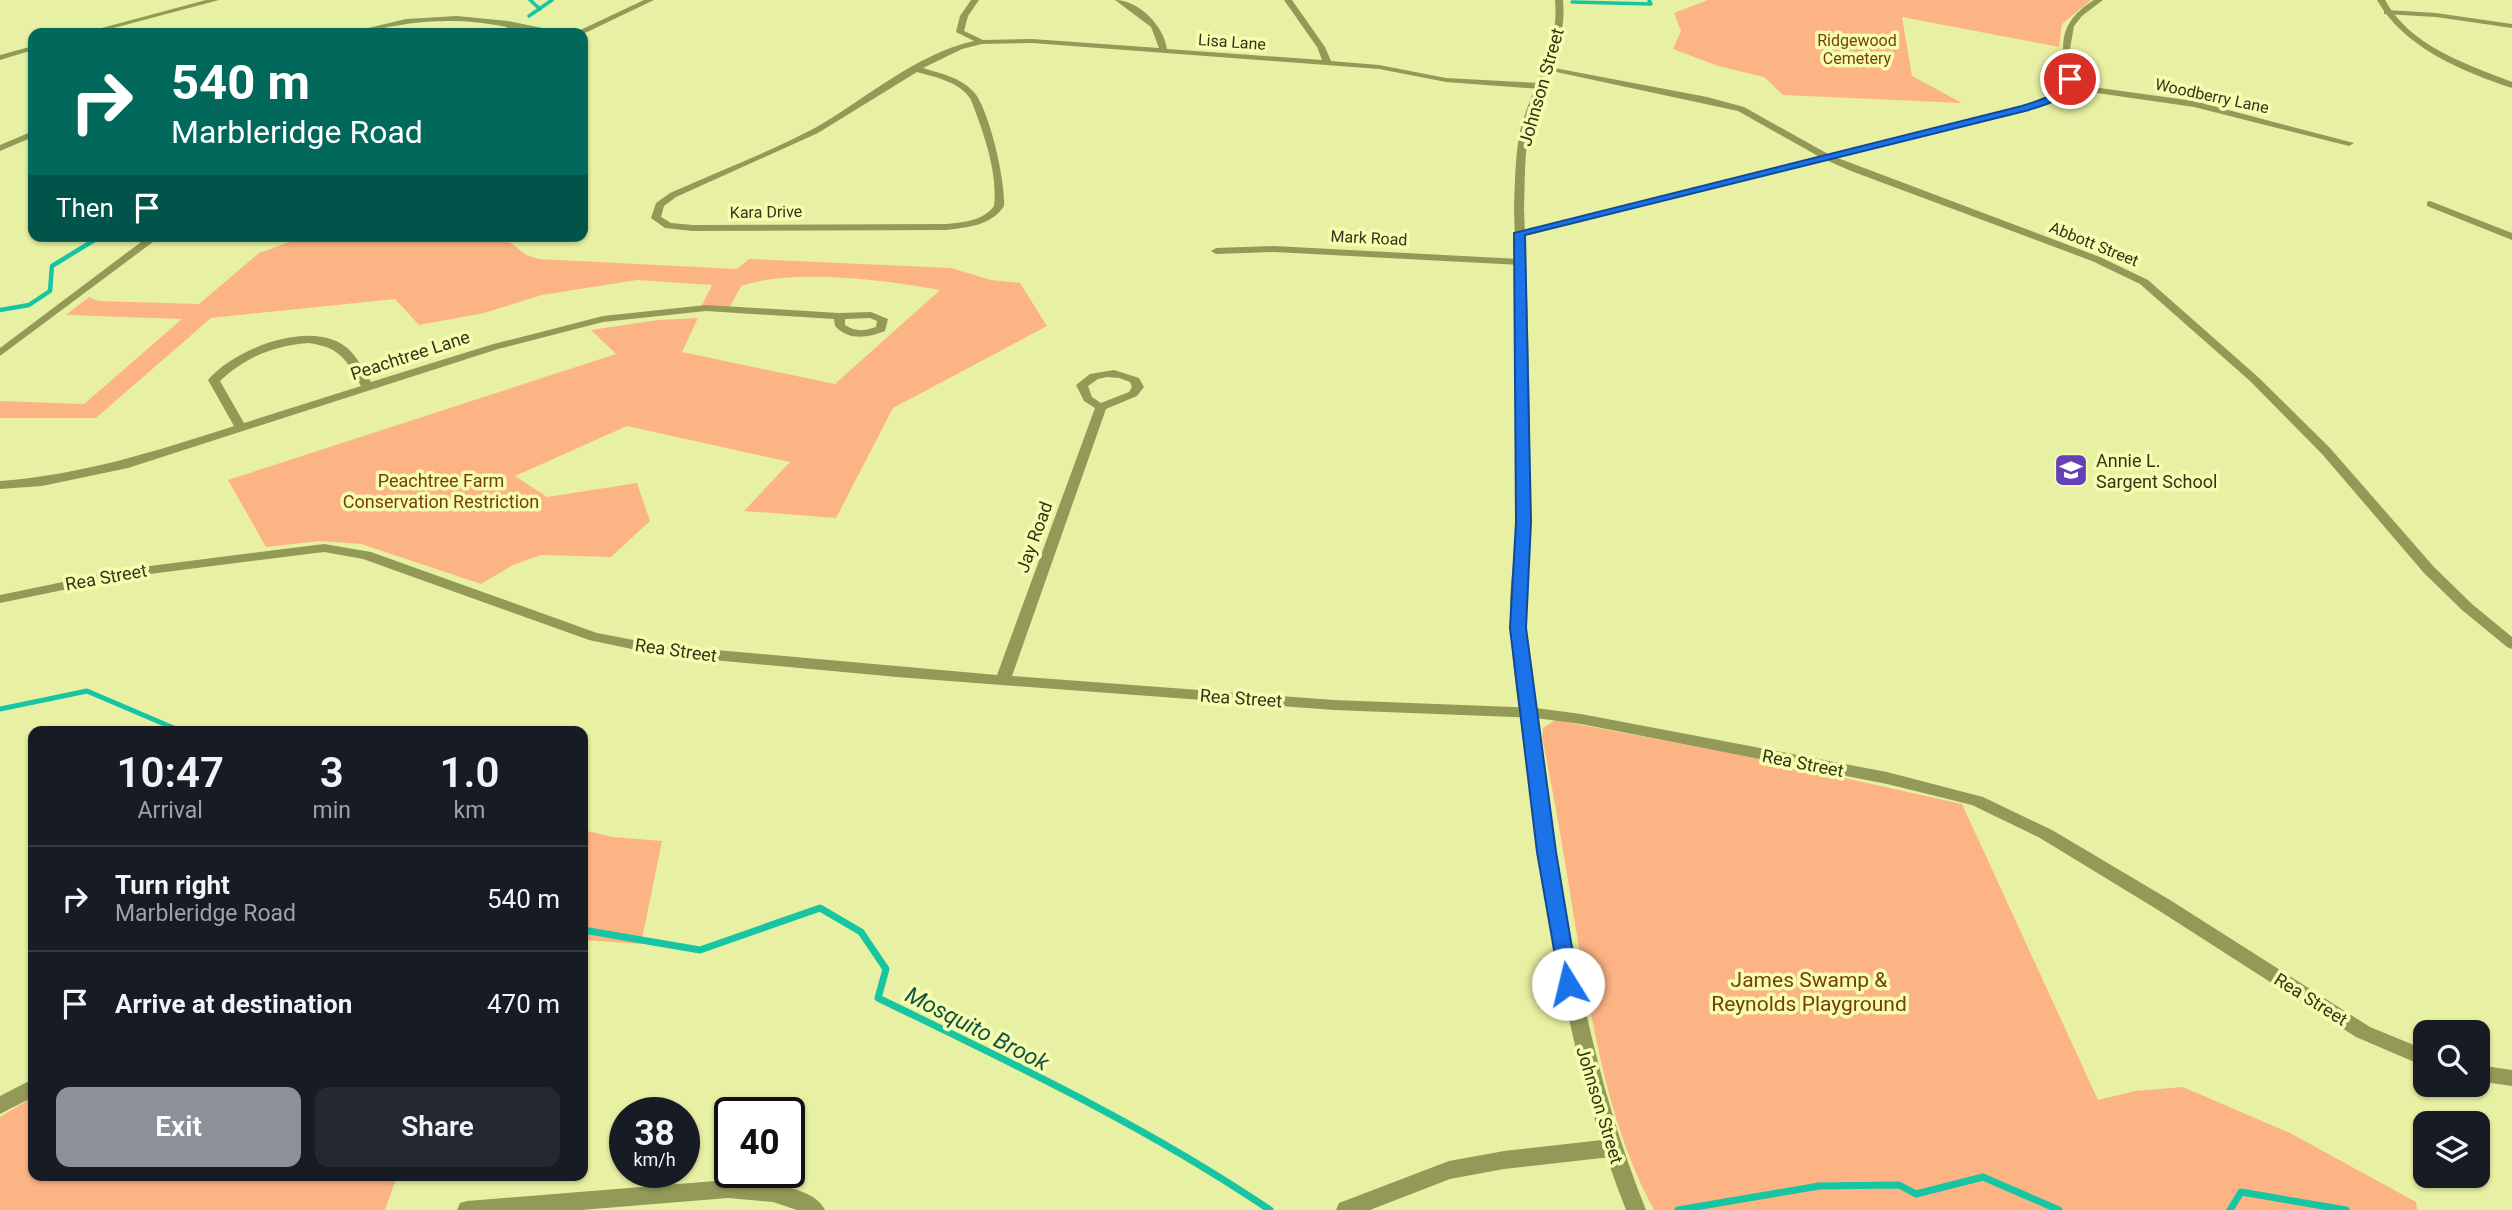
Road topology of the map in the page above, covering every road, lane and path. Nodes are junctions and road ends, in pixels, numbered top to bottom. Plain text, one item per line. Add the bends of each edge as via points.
1 (215, 0) edge
2 (650, 0) edge
3 (975, 0) edge
4 (1119, 0) edge
5 (1288, 0) edge
6 (1559, 0) edge
7 (2099, 0) edge
8 (2381, 0) edge
9 (2387, 12) junction
10 (2512, 26) edge
11 (106, 28) edge
12 (371, 28) edge
13 (535, 28) edge
14 (588, 28) edge
15 (982, 42) junction
16 (28, 50) edge
17 (1163, 51) junction
18 (0, 58) edge
19 (1328, 64) junction
20 (1547, 68) junction
21 (916, 69) junction
22 (2512, 85) edge
23 (1540, 86) junction
24 (2068, 86) junction
25 (28, 136) edge
26 (2348, 144) dead end
27 (0, 148) edge
28 (1829, 158) junction
29 (2430, 204) dead end
30 (1520, 233) junction
31 (2512, 237) edge
32 (148, 242) edge
33 (1216, 251) dead end
34 (1520, 262) junction
35 (839, 316) dead end
36 (0, 354) edge
37 (368, 387) junction
38 (1101, 407) dead end
39 (241, 428) junction
40 (0, 485) edge
41 (0, 599) edge
42 (2512, 644) edge
43 (1003, 679) junction
44 (1528, 713) junction
45 (2413, 1053) edge
46 (2490, 1075) edge
47 (2512, 1078) edge
48 (28, 1090) edge
49 (0, 1106) edge
50 (1611, 1148) junction
51 (467, 1210) edge
52 (815, 1210) edge
53 (1346, 1210) edge
54 (1636, 1210) edge

1 - 11 street
2 - 14 street
3 - 15 street via 960,32
4 - 17 street via 1151,20 1161,36
5 - 19 street
6 - 20 street, Johnson Street via 1559,26
7 - 24 street via 2078,15 2069,29
8 - 9 street
9 - 10 street
9 - 22 street via 2429,46
12 - 13 street via 448,17
15 - 17 street, Lisa Lane
15 - 21 street, Kara Drive via 959,47
16 - 18 street
17 - 19 street, Lisa Lane
19 - 23 street, Lisa Lane via 1398,69 1455,81
20 - 23 street, Johnson Street
20 - 28 street, Abbott Street via 1729,105
21 - 21 street, Kara Drive via 953,82 974,97 1001,198 998,210 989,216 946,227 705,228 669,226 656,218 659,205 681,190 821,127
23 - 30 street, Johnson Street via 1522,148
24 - 26 street, Woodberry Lane via 2194,104
24 - 28 street via 2046,102
25 - 27 street
28 - 30 street
28 - 42 street, Abbott Street via 2096,258 2144,282 2254,379 2326,451 2429,570
29 - 31 street
30 - 34 street, Johnson Street
32 - 36 street
33 - 34 street, Mark Road via 1274,249
34 - 44 street, Johnson Street via 1524,522 1517,607
35 - 37 street, Peachtree Lane via 706,309 603,320 494,347
37 - 39 street, Peachtree Lane
37 - 39 street via 342,349 328,342 310,340 257,351 225,367 214,380
38 - 43 street, Jay Road
39 - 40 street, Peachtree Lane via 124,465 43,482
41 - 43 street, Rea Street via 126,573 324,548 366,555 583,633 648,648
43 - 44 street, Rea Street via 1347,706
44 - 45 street, Rea Street via 1581,719 1887,778 1977,801 2093,863 2363,1032
44 - 50 street, Johnson Street via 1568,984
46 - 47 street
48 - 49 street
50 - 53 street via 1449,1170
50 - 54 street, Johnson Street
51 - 52 street via 728,1189 757,1190

